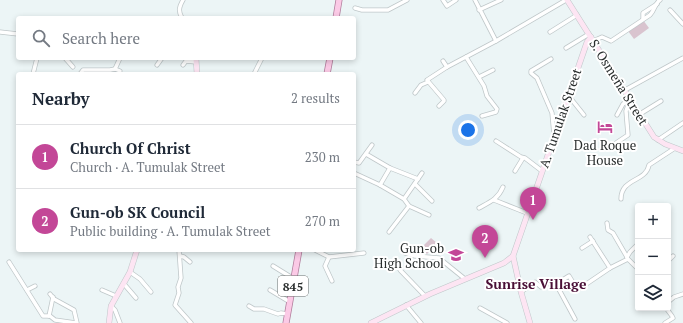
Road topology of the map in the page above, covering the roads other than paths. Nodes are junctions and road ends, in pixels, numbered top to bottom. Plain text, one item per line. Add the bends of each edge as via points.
1 (183, 0) edge
2 (339, 0) edge
3 (408, 0) edge
4 (443, 0) edge
5 (456, 0) edge
6 (475, 0) edge
7 (501, 0) edge
8 (566, 0) edge
9 (401, 1) edge
10 (657, 2) edge
11 (355, 8) dead end
12 (479, 10) junction
13 (670, 10) dead end
14 (577, 15) junction
15 (181, 16) edge
16 (336, 16) edge
17 (643, 19) junction
18 (683, 24) edge
19 (0, 32) edge
20 (550, 32) dead end
21 (16, 34) edge
22 (591, 37) junction
23 (496, 41) junction
24 (566, 48) dead end
25 (466, 57) junction
26 (683, 58) edge
27 (551, 59) dead end
28 (36, 60) edge
29 (67, 60) edge
30 (119, 60) edge
31 (161, 60) edge
32 (196, 60) edge
33 (261, 60) edge
34 (330, 60) edge
35 (443, 61) dead end
36 (157, 65) dead end
37 (183, 65) dead end
38 (73, 67) dead end
39 (447, 67) junction
40 (115, 69) junction
41 (493, 70) dead end
42 (34, 72) edge
43 (82, 72) edge
44 (110, 72) edge
45 (120, 72) edge
46 (197, 72) edge
47 (255, 72) edge
48 (327, 72) edge
49 (479, 77) junction
50 (428, 82) junction
51 (625, 90) junction
52 (415, 92) dead end
53 (568, 95) junction
54 (629, 100) junction
55 (661, 101) dead end
56 (439, 106) dead end
57 (640, 114) junction
58 (584, 115) dead end
59 (617, 115) dead end
60 (482, 116) dead end
61 (683, 123) edge
62 (554, 138) junction
63 (658, 140) junction
64 (496, 141) dead end
65 (616, 143) dead end
66 (372, 145) dead end
67 (675, 148) junction
68 (683, 151) edge
69 (366, 154) junction
70 (523, 158) junction
71 (356, 162) edge
72 (390, 168) junction
73 (515, 171) dead end
74 (542, 171) junction
75 (356, 173) edge
76 (422, 173) dead end
77 (418, 178) junction
78 (415, 184) junction
79 (380, 185) junction
80 (503, 187) dead end
81 (404, 199) junction
82 (621, 199) dead end
83 (494, 200) junction
84 (432, 201) dead end
85 (409, 206) junction
86 (479, 208) dead end
87 (527, 213) junction
88 (429, 215) dead end
89 (607, 223) dead end
90 (389, 232) dead end
91 (590, 237) dead end
92 (593, 241) junction
93 (582, 248) dead end
94 (635, 248) edge
95 (136, 252) edge
96 (179, 252) edge
97 (299, 252) edge
98 (319, 252) edge
99 (364, 253) dead end
100 (405, 253) dead end
101 (180, 256) junction
102 (513, 256) junction
103 (329, 257) junction
104 (627, 258) junction
105 (9, 262) dead end
106 (190, 262) dead end
107 (273, 266) dead end
108 (635, 266) edge
109 (610, 268) junction
110 (400, 270) dead end
111 (130, 272) junction
112 (294, 279) junction
113 (465, 279) junction
114 (332, 281) dead end
115 (124, 284) junction
116 (556, 284) junction
117 (35, 286) dead end
118 (27, 290) junction
119 (102, 290) dead end
120 (270, 290) dead end
121 (151, 292) dead end
122 (521, 292) junction
123 (683, 294) edge
124 (116, 296) junction
125 (425, 296) junction
126 (136, 298) dead end
127 (671, 300) edge
128 (290, 302) junction
129 (406, 305) junction
130 (111, 306) junction
131 (249, 306) dead end
132 (480, 308) dead end
133 (668, 311) edge
134 (288, 314) junction
135 (49, 316) junction
136 (574, 319) dead end
137 (378, 321) edge
138 (76, 323) edge
139 (109, 323) edge
140 (120, 323) edge
141 (191, 323) edge
142 (286, 323) edge
143 (371, 323) edge
144 (421, 323) edge
145 (507, 323) edge
146 (530, 323) edge
147 (665, 323) edge

1 - 15 street via 179,12
2 - 16 main road
3 - 9 street
4 - 5 street via 447,6
6 - 12 street
7 - 12 street
8 - 14 street, S. Osmeña Street
8 - 23 street
9 - 11 street via 384,10
10 - 17 street via 654,11
10 - 17 street via 645,10
12 - 23 street
13 - 18 street
14 - 20 street
14 - 22 street, S. Osmeña Street
17 - 22 street via 611,41 602,37
19 - 21 street
22 - 24 street
22 - 51 street, S. Osmeña Street
22 - 53 street, A. Tumulak Street
23 - 25 street
25 - 39 street
25 - 49 street
26 - 51 street
27 - 62 street via 531,71 553,117
28 - 42 street
29 - 38 street
30 - 40 street
31 - 36 street
32 - 37 street via 186,61
32 - 46 street
33 - 47 street
34 - 48 main road
35 - 39 street
39 - 50 street
40 - 44 street
40 - 45 street
41 - 49 street
43 - 44 street
49 - 60 street via 497,111
50 - 52 street
50 - 56 street via 444,100
51 - 54 street, S. Osmeña Street
53 - 58 street
53 - 62 street, A. Tumulak Street
54 - 57 street, S. Osmeña Street
54 - 59 street via 623,104
54 - 65 street via 626,116 628,135
55 - 57 street
57 - 63 street, S. Osmeña Street
61 - 63 street
62 - 74 street, A. Tumulak Street
63 - 67 street, S. Osmeña Street
64 - 70 street
66 - 69 street
67 - 68 street, S. Osmeña Street
67 - 82 street via 650,165 649,170 642,176 624,187
69 - 71 street via 359,163
69 - 72 street
70 - 73 street
70 - 74 street
72 - 77 street
72 - 79 street
74 - 87 street, A. Tumulak Street
75 - 79 street
76 - 77 street
77 - 78 street
78 - 81 street
78 - 84 street
79 - 81 street
80 - 83 street via 500,195
81 - 85 street
83 - 86 street
83 - 87 street
85 - 88 street
85 - 90 street
87 - 102 street, A. Tumulak Street
89 - 104 street via 608,230 613,233
91 - 92 street
92 - 93 street
92 - 109 street
94 - 104 street
95 - 111 street
96 - 101 street
97 - 112 main road, 845
98 - 103 street
99 - 103 street
100 - 113 street via 439,258
101 - 106 street
101 - 141 street via 181,278 175,305
102 - 113 street via 504,263
102 - 122 street
103 - 114 street via 325,266
104 - 108 street
104 - 109 street
105 - 118 street
107 - 112 street
109 - 116 street via 579,289 570,276
110 - 125 street
111 - 115 street
111 - 121 street
112 - 128 main road, 845
113 - 125 street
115 - 124 street
115 - 126 street
116 - 122 street via 553,281 540,287 535,282
116 - 136 street
117 - 118 street
118 - 135 street via 42,315
119 - 124 street
120 - 128 street
122 - 146 street
123 - 127 street
124 - 130 street
125 - 129 street
128 - 134 main road, 845
129 - 137 street
129 - 144 street
130 - 139 street
130 - 140 street
131 - 134 street via 278,314
132 - 145 street
133 - 147 street via 673,318
134 - 142 main road, 845
135 - 138 street via 55,320
135 - 138 street via 51,296 74,310
137 - 143 street

